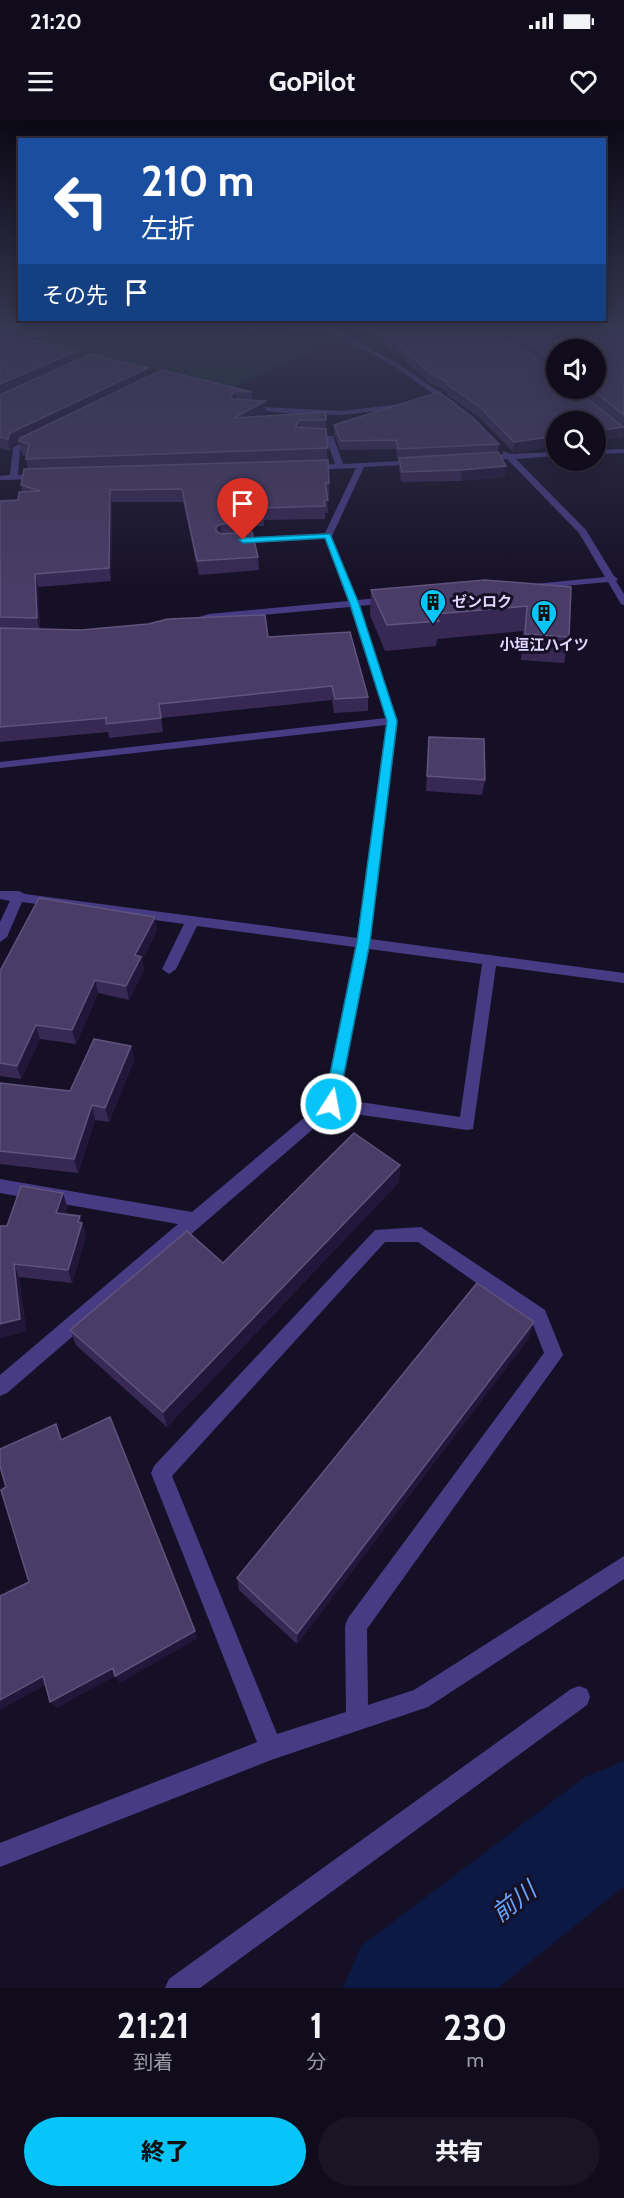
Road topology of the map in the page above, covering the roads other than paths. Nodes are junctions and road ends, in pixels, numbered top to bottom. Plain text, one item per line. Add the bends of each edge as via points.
1 (48, 434) edge
2 (300, 438) edge
3 (502, 449) dead end
4 (624, 451) edge
5 (606, 452) edge
6 (546, 454) edge
7 (509, 456) junction
8 (472, 458) edge
9 (428, 461) edge
10 (362, 466) junction
11 (340, 467) junction
12 (294, 469) edge
13 (49, 477) edge
14 (0, 478) edge
15 (14, 478) junction
16 (328, 536) junction
17 (222, 542) edge
18 (613, 579) junction
19 (518, 589) edge
20 (401, 599) edge
21 (624, 602) edge
22 (354, 604) junction
23 (179, 624) edge
24 (392, 721) junction
25 (0, 765) edge
26 (0, 895) edge
27 (19, 895) junction
28 (193, 919) junction
29 (0, 937) edge
30 (363, 942) junction
31 (490, 959) junction
32 (169, 969) dead end
33 (624, 978) edge
34 (331, 1104) junction
35 (0, 1186) edge
36 (194, 1220) junction
37 (0, 1387) edge
38 (624, 1567) edge
39 (579, 1697) dead end
40 (357, 1720) junction
41 (271, 1748) junction
42 (0, 1855) edge
43 (178, 1988) edge

1 - 15 street via 16,449
2 - 11 street via 330,438
3 - 7 street
4 - 5 street
6 - 7 street
7 - 8 street
7 - 18 street via 583,532
9 - 10 street
10 - 11 street
10 - 16 street
11 - 12 street
13 - 15 street
14 - 15 street
16 - 17 street
16 - 22 street
18 - 19 street
18 - 21 street
20 - 22 street
22 - 23 street via 209,617
22 - 24 street
24 - 25 street
24 - 30 street
26 - 27 street
27 - 28 street
27 - 29 street
28 - 30 street
28 - 32 street
30 - 31 street
30 - 34 street
31 - 33 street
31 - 34 street via 467,1124
34 - 36 street
35 - 36 street
36 - 37 street
38 - 40 street via 420,1699
39 - 43 street
40 - 41 street
40 - 41 street via 356,1626 554,1355 539,1316 420,1234 381,1235 161,1473
41 - 42 street

